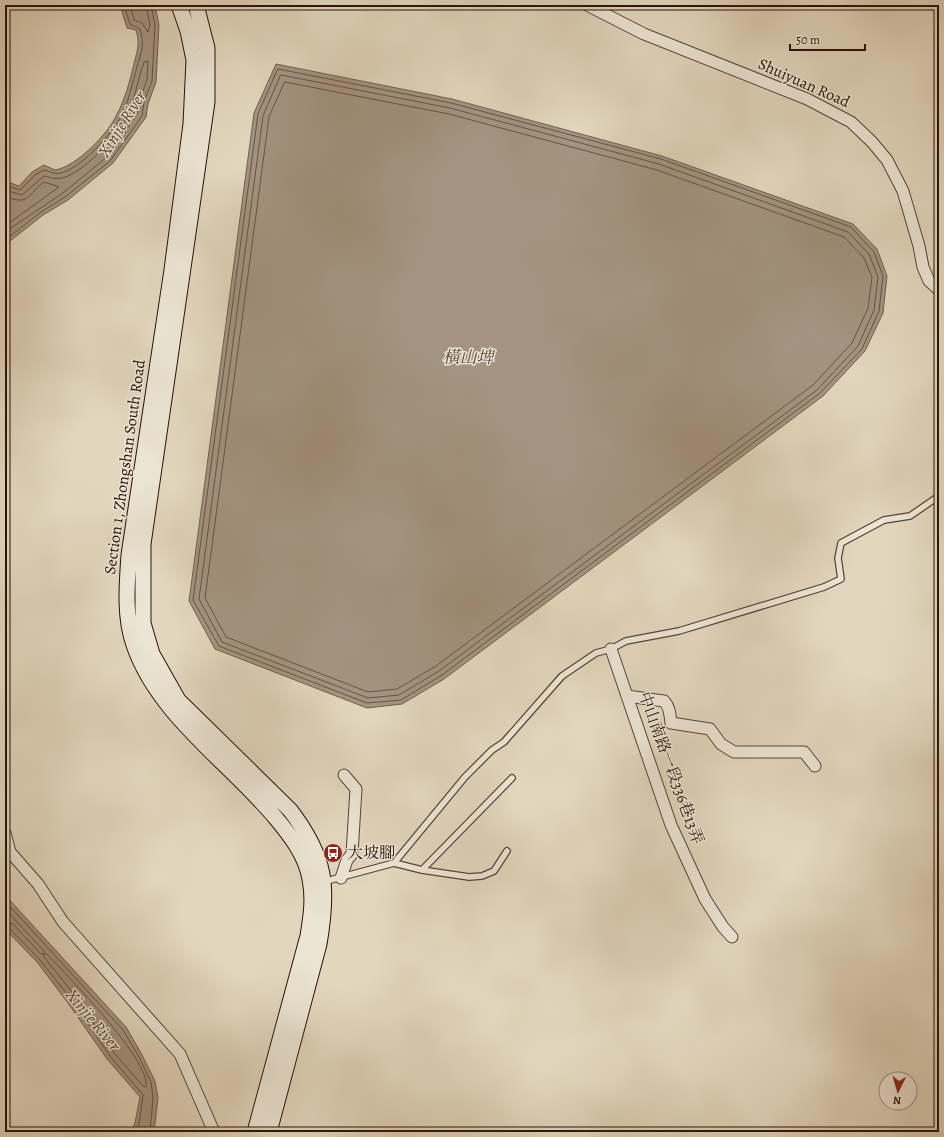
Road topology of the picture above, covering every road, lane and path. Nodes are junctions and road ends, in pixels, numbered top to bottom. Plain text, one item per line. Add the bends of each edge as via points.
1 (179, 5) edge
2 (196, 5) edge
3 (587, 5) edge
4 (939, 290) edge
5 (939, 496) edge
6 (611, 649) junction
7 (627, 696) junction
8 (815, 766) dead end
9 (344, 775) dead end
10 (512, 778) dead end
11 (5, 833) edge
12 (507, 851) dead end
13 (394, 863) junction
14 (422, 870) junction
15 (341, 878) junction
16 (317, 884) junction
17 (732, 937) dead end
18 (214, 1132) edge
19 (256, 1132) edge
20 (269, 1132) edge

1 - 16 main road, Section 1, Zhongshan South Road via 194,60 191,124 171,278 129,555 128,617 134,645 164,703 256,794 293,839
2 - 16 main road, Section 1, Zhongshan South Road via 207,48 207,102 143,544 143,623 152,654 178,700 290,810 303,827 314,846
3 - 4 street, Shuiyuan Road via 644,34 807,99 851,122 887,160 903,191 923,267 929,281
5 - 6 lane via 910,516 884,520 841,543 838,558 841,579 824,587 679,631 626,641
6 - 7 street, 中山南路一段336巷13弄
6 - 13 lane via 596,653 562,676 504,742 492,750 465,777
7 - 8 street via 664,701 671,723 710,729 722,744 734,752 804,752
7 - 17 street, 中山南路一段336巷13弄 via 671,825 705,899
9 - 15 street via 356,789 352,854 347,860
10 - 14 lane
11 - 18 street via 10,852 38,884 63,922 180,1054
12 - 14 lane via 494,870 482,876 469,877
13 - 14 lane
13 - 15 lane
15 - 16 lane
16 - 19 main road, Section 1, Zhongshan South Road via 308,936
16 - 20 main road, Section 1, Zhongshan South Road via 325,891 319,944

